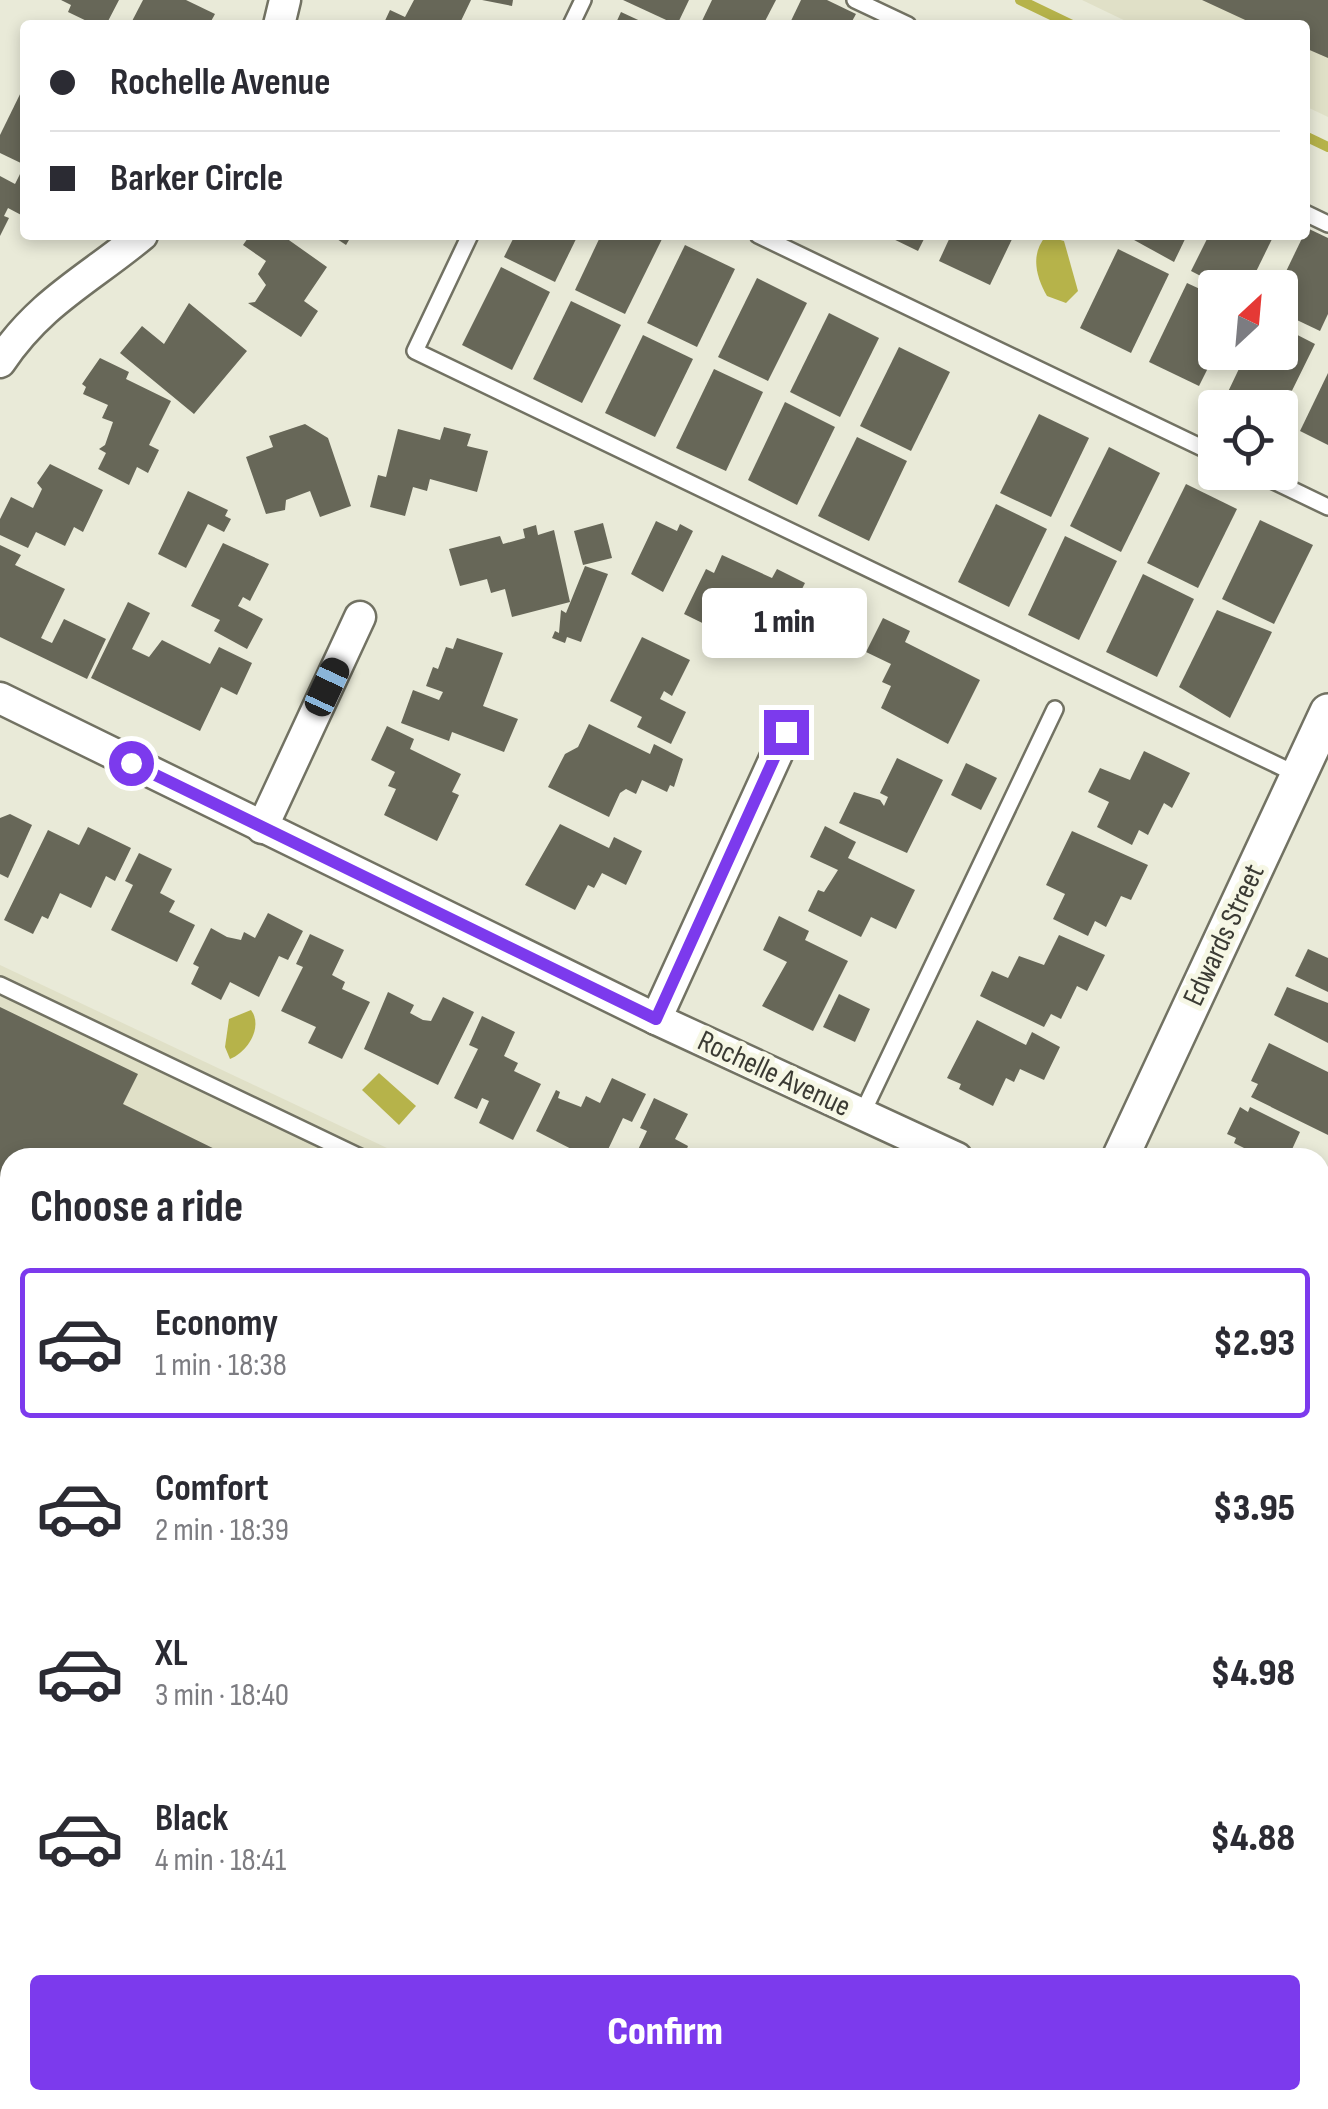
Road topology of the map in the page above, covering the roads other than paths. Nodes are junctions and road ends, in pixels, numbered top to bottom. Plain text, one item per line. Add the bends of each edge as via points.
1 (856, 0) edge
2 (898, 20) edge
3 (135, 240) edge
4 (468, 240) edge
5 (768, 240) edge
6 (0, 362) edge
7 (1198, 446) edge
8 (1293, 490) edge
9 (1328, 507) edge
10 (360, 617) dead end
11 (0, 698) edge
12 (1055, 709) dead end
13 (1328, 712) edge
14 (786, 732) dead end
15 (1298, 775) junction
16 (262, 828) junction
17 (0, 984) edge
18 (656, 1019) junction
19 (862, 1114) junction
20 (341, 1148) edge
21 (935, 1148) edge
22 (1125, 1148) edge

1 - 2 lane
3 - 6 street via 28,321
4 - 15 lane via 415,351
5 - 7 lane
8 - 9 lane
10 - 16 street
11 - 16 street, Rochelle Avenue
12 - 19 lane
13 - 15 street, Edwards Street
14 - 18 street
15 - 22 street, Edwards Street
16 - 18 street, Rochelle Avenue
17 - 20 lane
18 - 19 street, Rochelle Avenue
19 - 21 street, Rochelle Avenue

